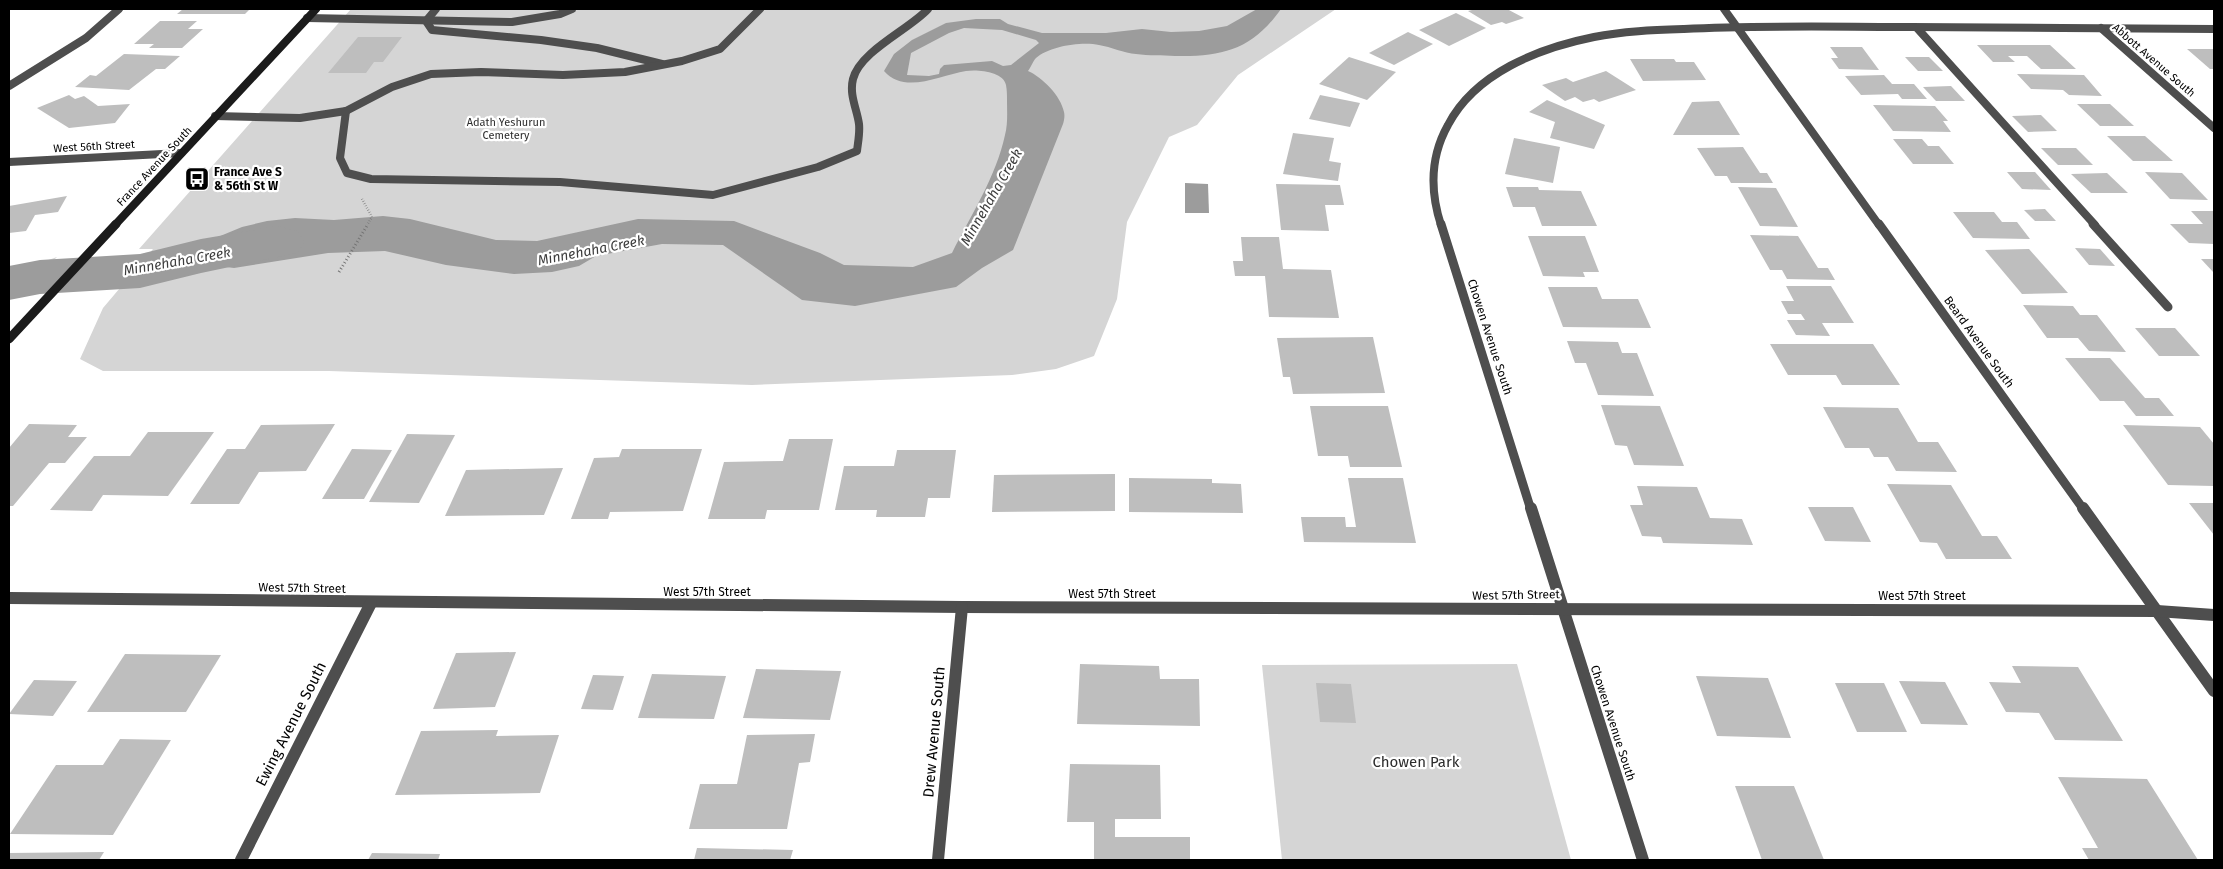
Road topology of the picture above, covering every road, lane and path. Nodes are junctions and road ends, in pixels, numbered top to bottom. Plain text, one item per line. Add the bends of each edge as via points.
1 (119, 9) edge
2 (316, 9) edge
3 (436, 9) edge
4 (572, 9) edge
5 (760, 9) edge
6 (928, 9) edge
7 (1724, 9) edge
8 (307, 18) junction
9 (426, 20) junction
10 (1736, 26) junction
11 (1917, 28) junction
12 (2100, 28) junction
13 (2214, 29) edge
14 (663, 64) junction
15 (9, 86) edge
16 (346, 111) junction
17 (215, 116) junction
18 (2214, 128) edge
19 (181, 153) junction
20 (9, 162) edge
21 (360, 195) dead end
22 (339, 272) dead end
23 (2168, 307) dead end
24 (9, 340) edge
25 (9, 598) edge
26 (371, 603) junction
27 (962, 607) junction
28 (1563, 608) junction
29 (2157, 611) junction
30 (2214, 615) edge
31 (2214, 691) edge
32 (241, 860) edge
33 (938, 860) edge
34 (1643, 860) edge

1 - 15 street via 86,38
2 - 8 main road, France Avenue South
3 - 9 street
4 - 9 street via 512,22
5 - 14 street via 720,49
6 - 16 street via 888,38 859,67 853,78 852,95 859,125 856,151 818,168 712,195 560,182 371,179 346,173 340,158
7 - 10 street, Beard Avenue South
8 - 9 street
8 - 17 main road, France Avenue South
9 - 14 street via 432,30 597,48
10 - 11 street
10 - 28 street, Chowen Avenue South via 1594,37 1550,49 1511,66 1476,87 1454,113 1438,144 1432,178 1438,216
10 - 29 street, Beard Avenue South
11 - 12 street
11 - 23 street
12 - 13 street
12 - 18 street, Abbott Avenue South
14 - 16 street via 616,73 431,74 392,87
16 - 17 street via 300,118
17 - 19 main road, France Avenue South
19 - 20 street, West 56th Street
19 - 24 main road, France Avenue South
21 - 22 path via 372,217
25 - 26 street, West 57th Street
26 - 27 street, West 57th Street
26 - 32 street, Ewing Avenue South
27 - 28 street, West 57th Street
27 - 33 street, Drew Avenue South
28 - 29 street, West 57th Street
28 - 34 street, Chowen Avenue South
29 - 30 street, West 57th Street
29 - 31 street, Beard Avenue South

